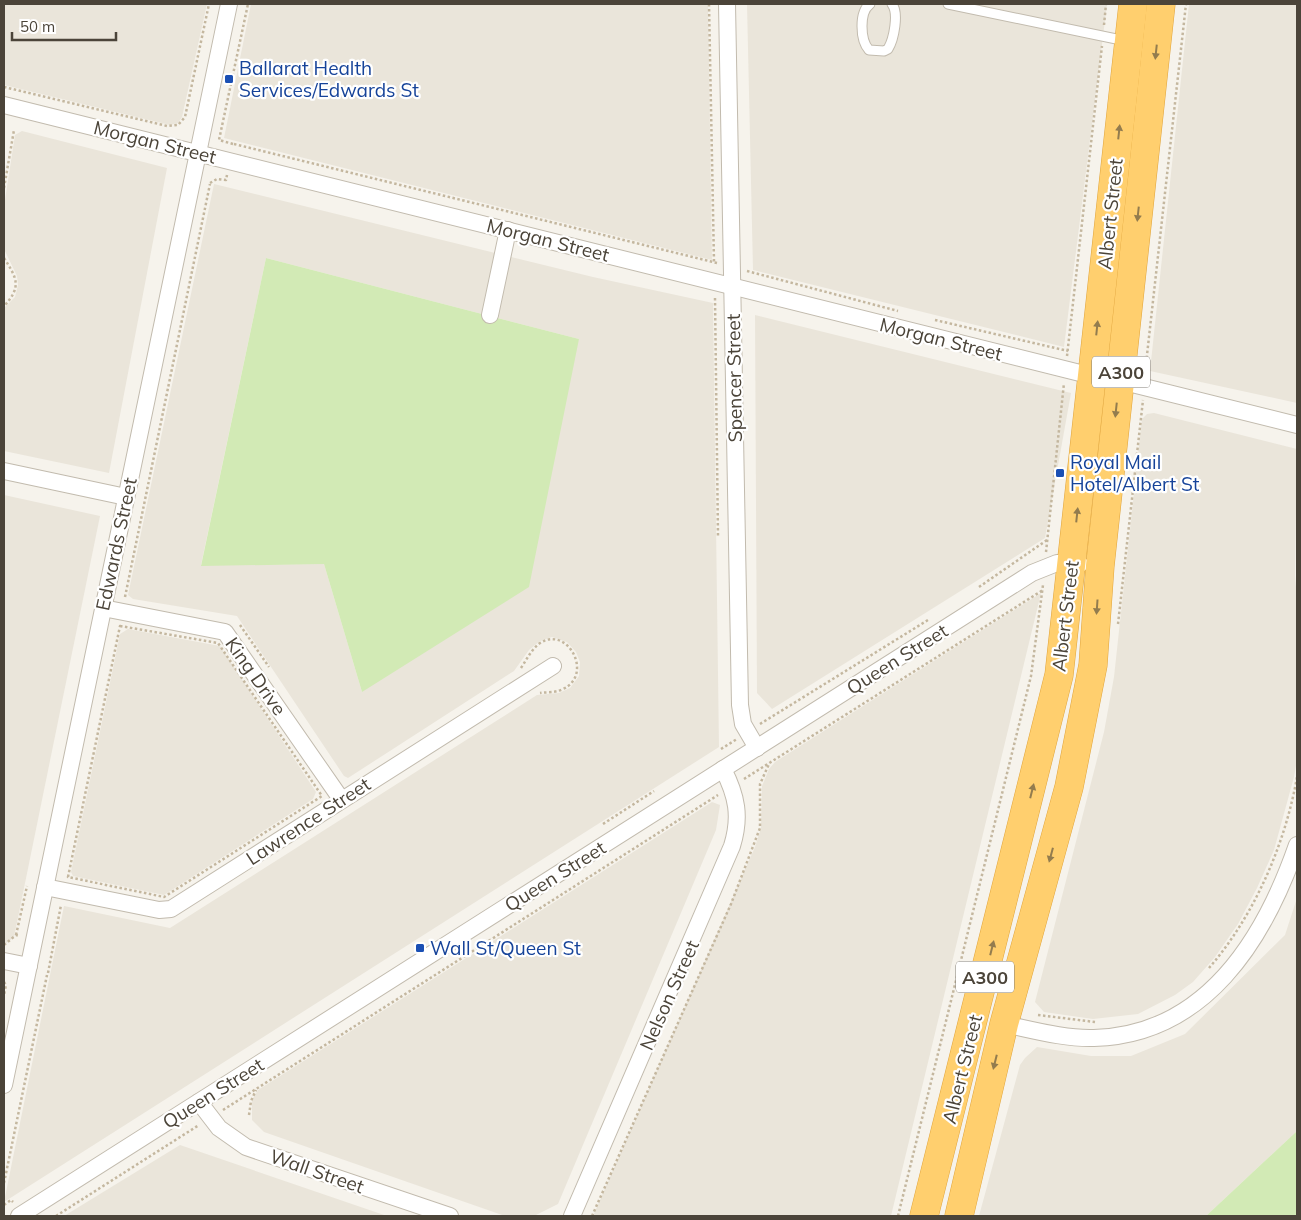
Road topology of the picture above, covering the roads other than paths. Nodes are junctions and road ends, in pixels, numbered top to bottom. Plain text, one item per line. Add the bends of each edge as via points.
1 (228, 4) edge
2 (727, 4) edge
3 (870, 4) edge
4 (894, 4) edge
5 (948, 4) edge
6 (1133, 4) edge
7 (1161, 4) edge
8 (1129, 42) junction
9 (4, 107) edge
10 (197, 152) junction
11 (508, 230) junction
12 (732, 286) junction
13 (490, 315) dead end
14 (1092, 376) junction
15 (1132, 384) junction
16 (1297, 425) edge
17 (4, 471) edge
18 (126, 497) junction
19 (1058, 565) junction
20 (1100, 566) junction
21 (103, 608) junction
22 (553, 666) dead end
23 (757, 748) junction
24 (723, 769) junction
25 (342, 800) junction
26 (1297, 845) edge
27 (45, 887) junction
28 (4, 961) edge
29 (29, 966) junction
30 (1004, 1024) junction
31 (4, 1085) edge
32 (199, 1102) junction
33 (938, 1166) junction
34 (968, 1174) junction
35 (19, 1216) edge
36 (450, 1216) edge
37 (572, 1216) edge
38 (924, 1216) edge
39 (959, 1216) edge

1 - 10 street, Edwards Street
2 - 12 street, Spencer Street
3 - 4 lane via 863,15 863,38 867,48 884,51 890,46
5 - 8 lane
6 - 8 highway, Albert Street / A300
7 -> 15 highway, Albert Street / A300
14 -> 8 highway, Albert Street / A300
9 - 10 street, Morgan Street
10 - 11 street, Morgan Street
10 - 18 street, Edwards Street
11 - 12 street, Morgan Street
11 - 13 street
12 - 14 street, Morgan Street
12 - 23 street, Spencer Street via 740,700 742,720
19 -> 14 highway, Albert Street / A300
15 - 16 street
15 -> 20 highway, Albert Street / A300
17 - 18 street
18 - 21 street, Edwards Street
19 - 20 street
19 - 23 street, Queen Street
33 -> 19 highway, Albert Street / A300 via 1057,684
20 -> 30 highway, Albert Street / A300 via 1093,665 1084,717 1069,787
21 - 25 street, King Drive via 226,632
21 - 27 street, Edwards Street
22 - 25 street, Lawrence Street
23 - 24 street, Queen Street
24 - 32 street, Queen Street
24 - 37 street, Nelson Street via 736,800 735,835 729,853
25 - 27 street, Lawrence Street via 169,910
26 - 30 street via 1267,913 1245,950 1209,993 1180,1015 1145,1032 1095,1038 1072,1037
27 - 29 street, Edwards Street
28 - 29 street
29 - 31 street, Edwards Street
30 -> 34 highway, Albert Street / A300
32 - 35 street, Queen Street
32 - 36 street, Wall Street via 233,1140 254,1150
33 - 34 highway
33 - 38 highway, Albert Street / A300
34 - 39 highway, Albert Street / A300

